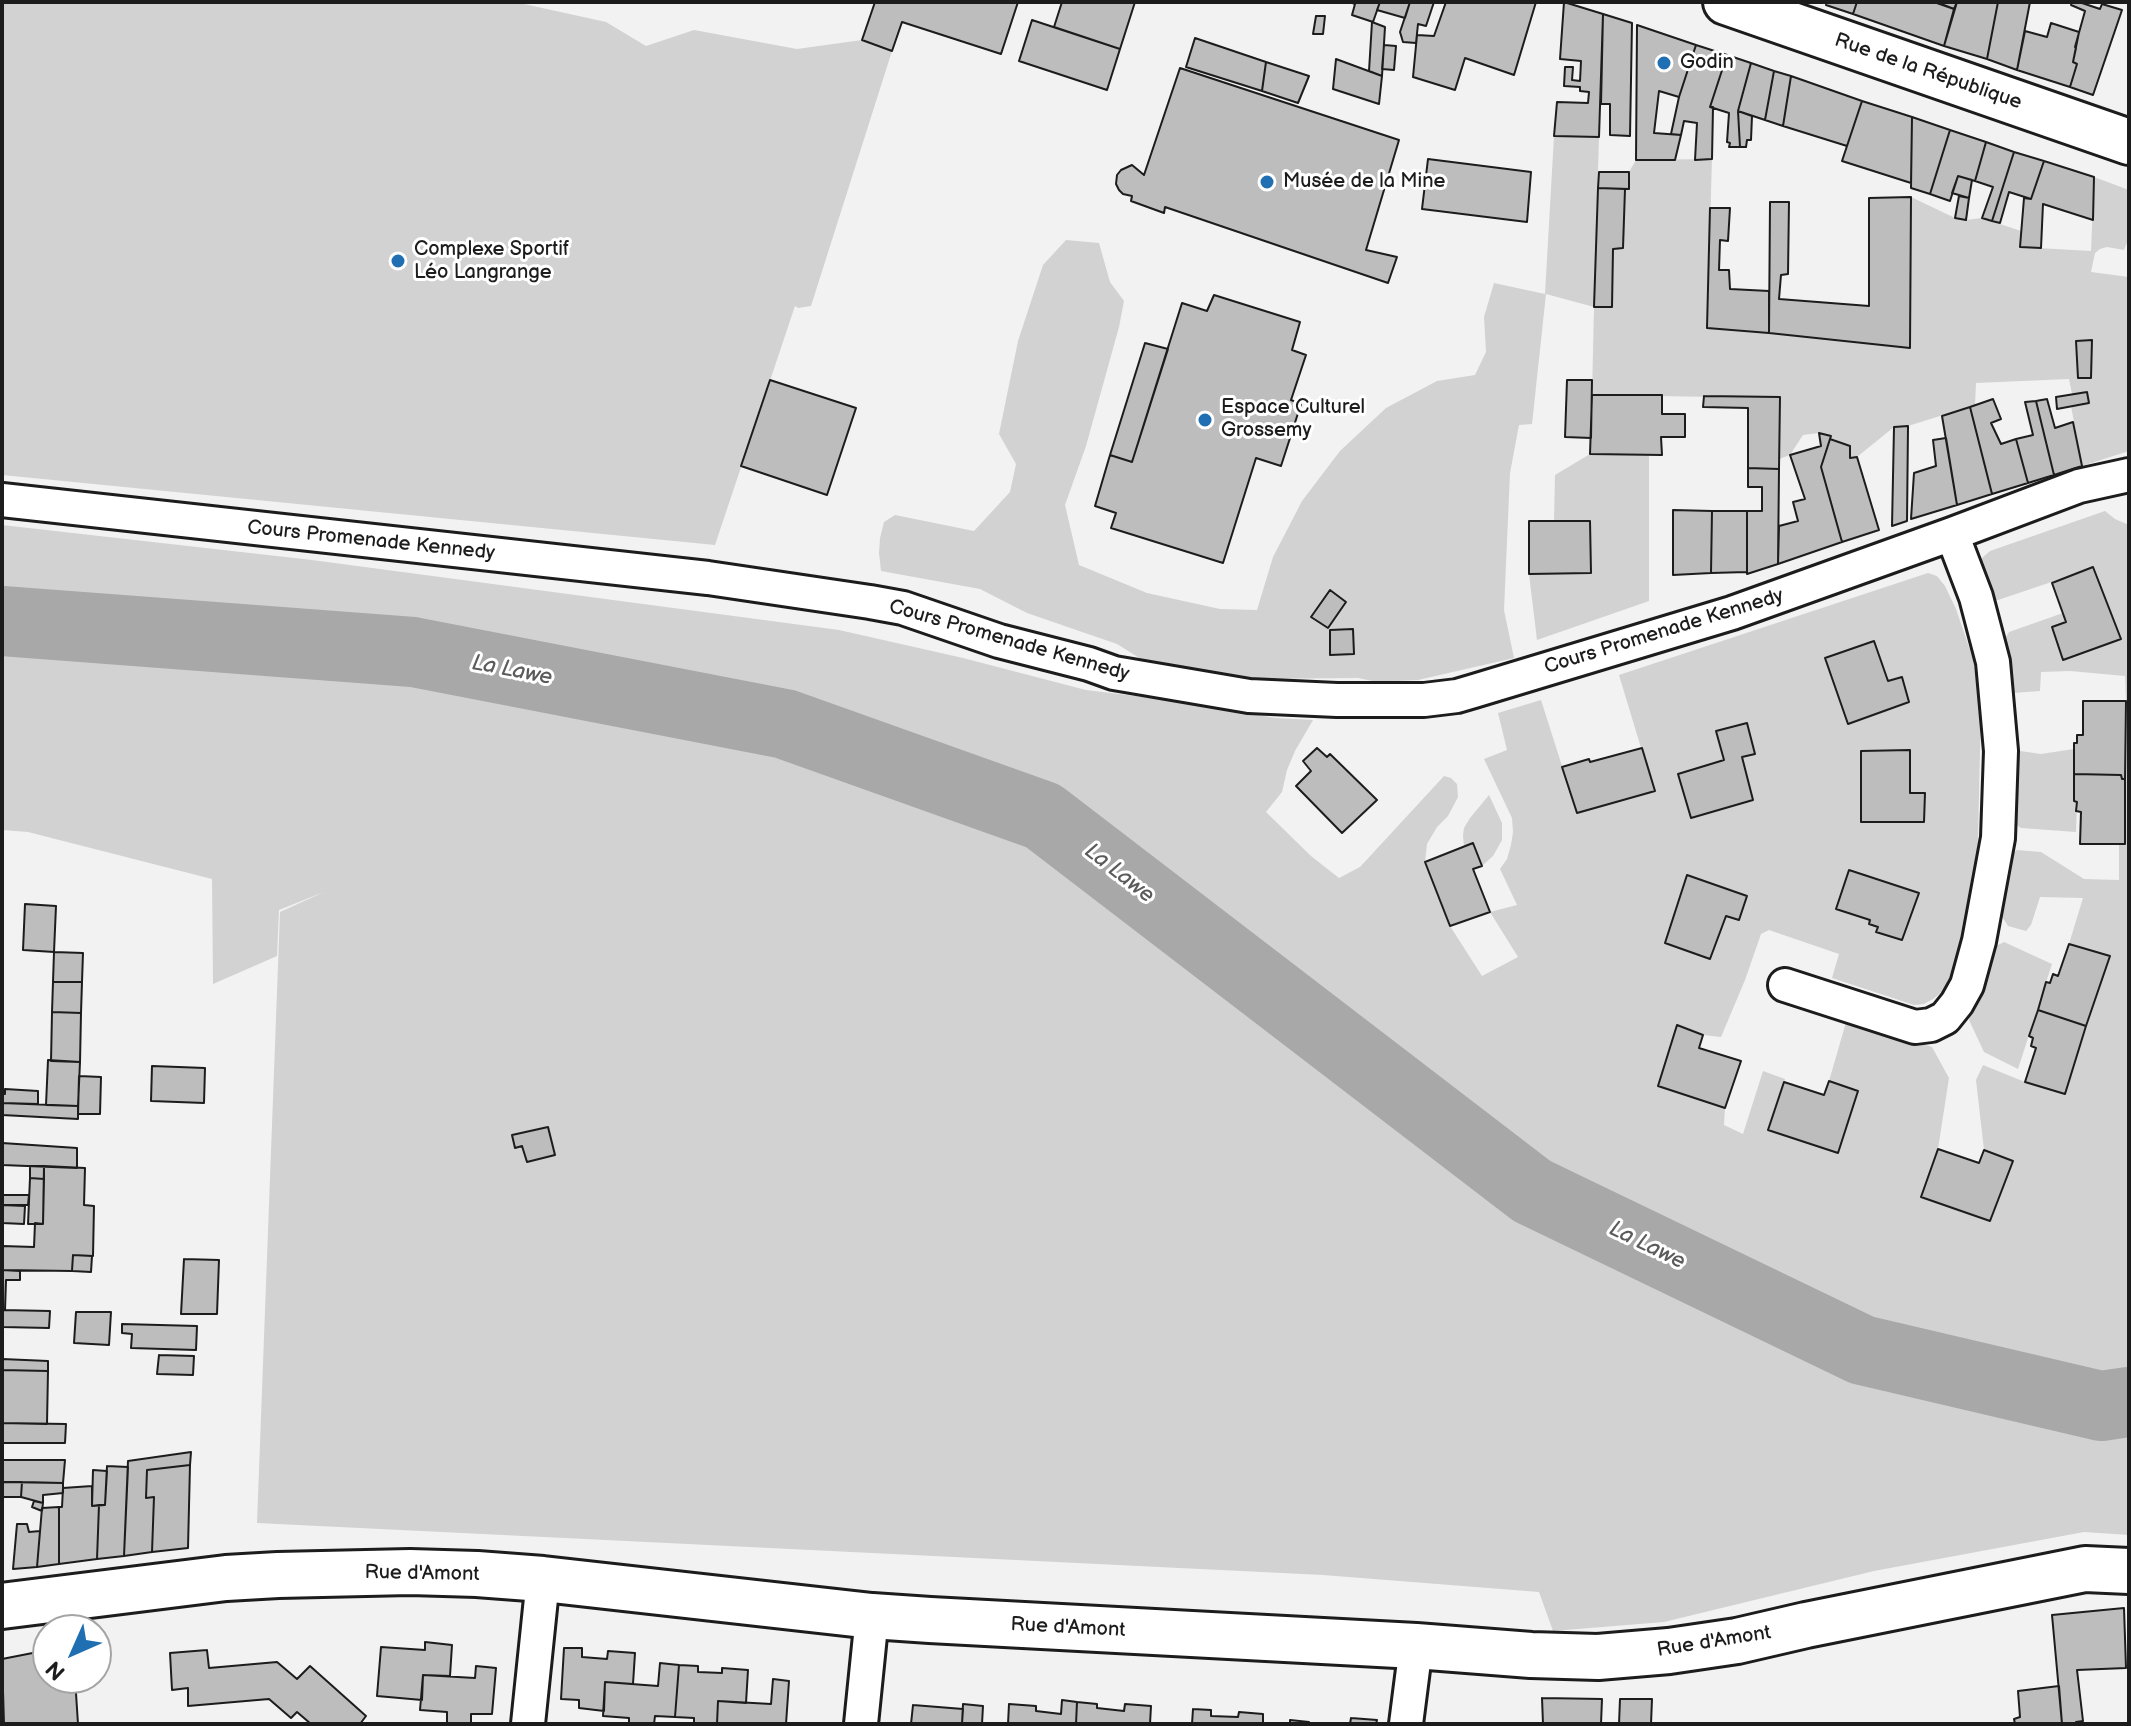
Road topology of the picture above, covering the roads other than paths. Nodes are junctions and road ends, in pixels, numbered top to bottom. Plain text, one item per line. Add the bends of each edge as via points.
1 (1726, 2) edge
2 (2129, 142) edge
3 (2129, 475) edge
4 (2, 500) edge
5 (1952, 534) junction
6 (1785, 985) dead end
7 (2129, 1571) edge
8 (543, 1579) junction
9 (2, 1606) edge
10 (872, 1616) junction
11 (1416, 1646) junction
12 (528, 1724) edge
13 (861, 1724) edge
14 (1406, 1724) edge

1 - 2 street, Rue de la République
3 - 5 street, Cours Promenade Kennedy via 2079,486
4 - 5 street, Cours Promenade Kennedy via 708,578 870,602 1114,673 1249,696 1337,700 1424,700 1465,694 1732,613
5 - 6 street via 1993,662 2001,751 1998,838 1967,985 1945,1018 1915,1027
7 - 11 street, Rue d'Amont via 2085,1569 1669,1651 1531,1655
8 - 9 street, Rue d'Amont via 410,1572 278,1575
8 - 10 street, Rue d'Amont
8 - 12 street
10 - 11 street, Rue d'Amont
10 - 13 street
11 - 14 street

